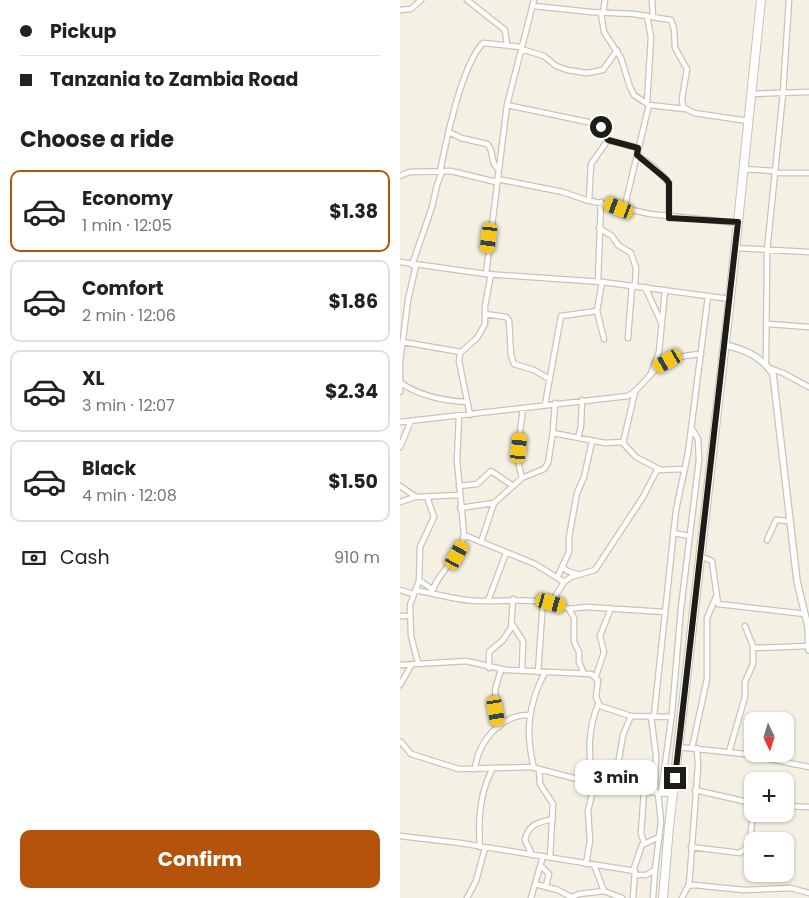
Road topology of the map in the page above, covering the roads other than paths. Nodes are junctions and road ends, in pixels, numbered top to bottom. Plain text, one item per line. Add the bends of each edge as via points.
1 (421, 0) edge
2 (467, 0) edge
3 (605, 0) edge
4 (652, 0) edge
5 (761, 0) edge
6 (789, 0) edge
7 (534, 3) edge
8 (400, 6) edge
9 (410, 9) junction
10 (400, 10) edge
11 (602, 13) junction
12 (650, 17) junction
13 (507, 45) junction
14 (521, 48) junction
15 (616, 50) junction
16 (809, 92) edge
17 (783, 93) junction
18 (751, 94) junction
19 (648, 104) junction
20 (507, 106) junction
21 (685, 109) junction
22 (748, 121) junction
23 (449, 132) junction
24 (608, 140) junction
25 (638, 148) junction
26 (637, 155) junction
27 (743, 168) junction
28 (498, 169) junction
29 (441, 172) junction
30 (774, 172) junction
31 (809, 173) edge
32 (400, 176) edge
33 (497, 180) junction
34 (589, 200) junction
35 (601, 202) junction
36 (624, 209) junction
37 (669, 218) junction
38 (738, 222) junction
39 (599, 228) junction
40 (735, 248) junction
41 (767, 251) junction
42 (809, 252) edge
43 (400, 262) edge
44 (414, 265) junction
45 (489, 274) junction
46 (600, 282) junction
47 (634, 286) junction
48 (646, 287) junction
49 (665, 290) junction
50 (708, 296) junction
51 (730, 299) junction
52 (597, 311) junction
53 (485, 314) junction
54 (661, 324) junction
55 (768, 324) junction
56 (808, 327) edge
57 (628, 338) dead end
58 (604, 339) dead end
59 (403, 342) junction
60 (725, 345) junction
61 (460, 352) junction
62 (701, 354) junction
63 (768, 366) junction
64 (650, 375) junction
65 (549, 378) junction
66 (401, 383) edge
67 (809, 387) edge
68 (400, 392) edge
69 (635, 392) junction
70 (582, 400) junction
71 (467, 402) junction
72 (555, 403) junction
73 (545, 405) junction
74 (523, 408) junction
75 (470, 415) junction
76 (459, 416) junction
77 (412, 421) junction
78 (400, 422) edge
79 (692, 429) junction
80 (553, 433) junction
81 (578, 438) junction
82 (592, 441) junction
83 (623, 442) junction
84 (400, 447) edge
85 (659, 469) junction
86 (685, 469) junction
87 (522, 478) junction
88 (400, 486) edge
89 (459, 486) junction
90 (513, 486) junction
91 (459, 495) junction
92 (415, 497) junction
93 (427, 497) junction
94 (400, 502) edge
95 (494, 503) junction
96 (460, 508) junction
97 (790, 521) junction
98 (673, 533) junction
99 (464, 535) junction
100 (690, 536) junction
101 (767, 540) dead end
102 (481, 542) junction
103 (506, 554) junction
104 (700, 556) junction
105 (562, 566) junction
106 (579, 574) junction
107 (557, 578) junction
108 (419, 580) junction
109 (564, 582) junction
110 (400, 590) edge
111 (434, 591) junction
112 (414, 592) junction
113 (716, 597) junction
114 (513, 600) junction
115 (488, 601) junction
116 (543, 601) junction
117 (551, 603) junction
118 (611, 608) junction
119 (569, 609) junction
120 (665, 612) junction
121 (805, 614) junction
122 (400, 616) edge
123 (409, 616) junction
124 (512, 624) junction
125 (745, 626) dead end
126 (753, 648) junction
127 (809, 648) edge
128 (415, 663) junction
129 (400, 665) edge
130 (488, 668) junction
131 (501, 669) junction
132 (522, 671) junction
133 (538, 672) junction
134 (545, 672) junction
135 (584, 674) junction
136 (596, 676) junction
137 (400, 685) edge
138 (598, 705) junction
139 (528, 715) junction
140 (631, 716) junction
141 (652, 716) junction
142 (672, 717) junction
143 (499, 727) junction
144 (400, 741) edge
145 (678, 747) junction
146 (694, 748) junction
147 (400, 749) edge
148 (729, 752) junction
149 (809, 767) edge
150 (494, 768) junction
151 (536, 768) junction
152 (475, 769) junction
153 (594, 781) junction
154 (615, 783) junction
155 (695, 790) junction
156 (644, 791) junction
157 (658, 793) junction
158 (673, 794) junction
159 (744, 801) edge
160 (794, 806) edge
161 (809, 807) edge
162 (553, 819) junction
163 (752, 822) edge
164 (400, 836) edge
165 (659, 837) junction
166 (644, 843) junction
167 (482, 847) junction
168 (691, 847) junction
169 (532, 855) junction
170 (543, 856) junction
171 (550, 857) junction
172 (586, 864) junction
173 (594, 865) junction
174 (541, 866) junction
175 (655, 870) junction
176 (634, 873) junction
177 (535, 884) junction
178 (546, 886) junction
179 (689, 886) junction
180 (604, 892) junction
181 (809, 893) edge
182 (467, 898) edge
183 (531, 898) edge
184 (571, 898) edge
185 (622, 898) edge
186 (634, 898) edge
187 (653, 898) edge
188 (663, 898) edge
189 (682, 898) edge

1 - 9 street
2 - 13 street via 505,30
3 - 11 street
4 - 12 street
5 - 18 highway
6 - 17 street
7 - 11 street
7 - 14 street
8 - 9 street
9 - 10 street
11 - 12 street
11 - 15 street via 604,32
12 - 19 street
12 - 21 street via 673,23 675,48 688,70 681,103
13 - 14 street
13 - 23 street via 483,43 477,50
14 - 15 street via 544,56 556,66 587,73 603,70
14 - 20 street
15 - 19 street via 630,87 640,101
16 - 17 street
17 - 18 street
17 - 30 street
18 - 22 highway
19 - 21 street
19 - 25 street
20 - 24 street via 588,122 601,127
20 - 28 street
21 - 22 street via 694,114
22 - 27 highway
23 - 28 street via 486,144
23 - 29 street
24 - 25 street
24 - 34 street via 591,164
25 - 26 street
26 - 36 street
26 - 37 street via 669,183
27 - 30 street
27 - 38 highway
28 - 33 street
29 - 32 street via 409,172
29 - 33 street
29 - 44 street
30 - 31 street
30 - 41 street
33 - 34 street
33 - 45 street
34 - 35 street
35 - 36 street
35 - 39 street
36 - 37 street
37 - 38 street
38 - 40 highway
39 - 46 street
39 - 47 street via 631,253 636,268
40 - 41 street
40 - 51 highway
41 - 42 street
41 - 55 street
43 - 44 street
44 - 45 street
44 - 59 street
45 - 46 street
45 - 53 street
46 - 47 street
46 - 52 street
47 - 48 street
47 - 57 street
48 - 49 street
48 - 54 street
49 - 50 street
49 - 54 street
50 - 51 street
50 - 62 street
51 - 60 highway
52 - 58 street
52 - 65 street via 561,316
53 - 61 street via 482,330
53 - 65 street via 510,320 514,364
54 - 64 street via 659,352
55 - 56 street
55 - 63 street
59 - 61 street
59 - 66 street
60 - 63 street via 748,352
60 - 104 highway
61 - 71 street
62 - 64 street via 668,361
62 - 79 street
63 - 67 street
63 - 97 street via 776,388
64 - 69 street
65 - 73 street
66 - 68 street
66 - 71 street via 421,393
69 - 70 street via 628,396
69 - 83 street
70 - 72 street
70 - 81 street
71 - 75 street
72 - 73 street
72 - 80 street
73 - 74 street
74 - 75 street
74 - 87 street via 517,457
75 - 76 street
76 - 77 street
76 - 89 street
77 - 78 street
77 - 84 street
79 - 86 street
79 - 100 street via 699,447
80 - 81 street
80 - 87 street via 544,469
81 - 82 street
82 - 83 street
82 - 105 street via 577,493 569,552
83 - 85 street via 636,457
85 - 86 street
85 - 106 street via 595,570
86 - 98 street
87 - 90 street
88 - 92 street
89 - 90 street via 477,484 490,470
89 - 91 street
90 - 95 street
91 - 93 street
91 - 96 street
92 - 93 street
92 - 94 street
93 - 108 street via 434,516 420,547
95 - 96 street
95 - 102 street
96 - 99 street
97 - 101 street via 776,520
97 - 121 street via 797,581
98 - 100 street
98 - 120 street
99 - 102 street
99 - 111 street via 462,546 438,579
100 - 142 street
102 - 103 street
103 - 107 street via 534,564
103 - 115 street
104 - 113 street via 712,561
104 - 145 highway
105 - 106 street
105 - 107 street
106 - 109 street
107 - 109 street
108 - 111 street
108 - 112 street
109 - 117 street
110 - 112 street
111 - 112 street
111 - 115 street
112 - 123 street
113 - 121 street via 721,605
113 - 146 street via 708,618 707,679
114 - 115 street
114 - 116 street
114 - 124 street
116 - 117 street
116 - 133 street
117 - 119 street
118 - 119 street via 586,606
118 - 120 street
118 - 136 street via 600,636 604,652
119 - 135 street via 574,618 574,642 580,652
120 - 141 street
121 - 127 street
122 - 123 street
123 - 128 street
124 - 130 street via 503,640 489,652
124 - 132 street via 523,641
125 - 126 street
126 - 127 street
126 - 148 street via 753,664 745,682 745,697
128 - 129 street
128 - 130 street via 466,661
128 - 137 street
130 - 131 street
131 - 132 street
131 - 143 street via 495,690
132 - 133 street
133 - 134 street
134 - 135 street
134 - 139 street
135 - 136 street
136 - 138 street
138 - 140 street
138 - 153 street via 589,738
139 - 143 street via 512,716
139 - 151 street via 529,744
140 - 141 street
140 - 154 street via 623,735
141 - 142 street
141 - 157 street
142 - 157 street
143 - 152 street via 481,747
144 - 147 street
144 - 152 street via 411,754 460,769
145 - 146 street
145 - 158 highway
146 - 148 street
146 - 155 street via 698,766
148 - 149 street
150 - 151 street
150 - 152 street
150 - 167 street via 489,776 479,820
151 - 153 street
151 - 162 street via 540,784 553,804
153 - 154 street
153 - 172 street via 588,811 590,841
154 - 156 street
155 - 159 street
155 - 168 street
156 - 157 street
156 - 166 street via 641,825
157 - 158 street
157 - 165 street
158 - 188 highway
160 - 161 street
162 - 169 street via 530,828 525,840
162 - 171 street
163 - 168 street via 749,845 740,853
164 - 167 street
165 - 166 street
165 - 175 street
166 - 176 street via 639,849
167 - 169 street
167 - 182 street via 476,881
168 - 179 street
169 - 170 street
170 - 171 street
170 - 174 street
171 - 172 street
172 - 173 street
173 - 176 street
173 - 180 street
174 - 177 street
174 - 178 street via 549,874
175 - 176 street via 646,875
175 - 187 street
176 - 186 street
177 - 178 street
177 - 183 street
178 - 184 street
179 - 181 street via 744,890 791,888
179 - 189 street
180 - 184 street
180 - 185 street

